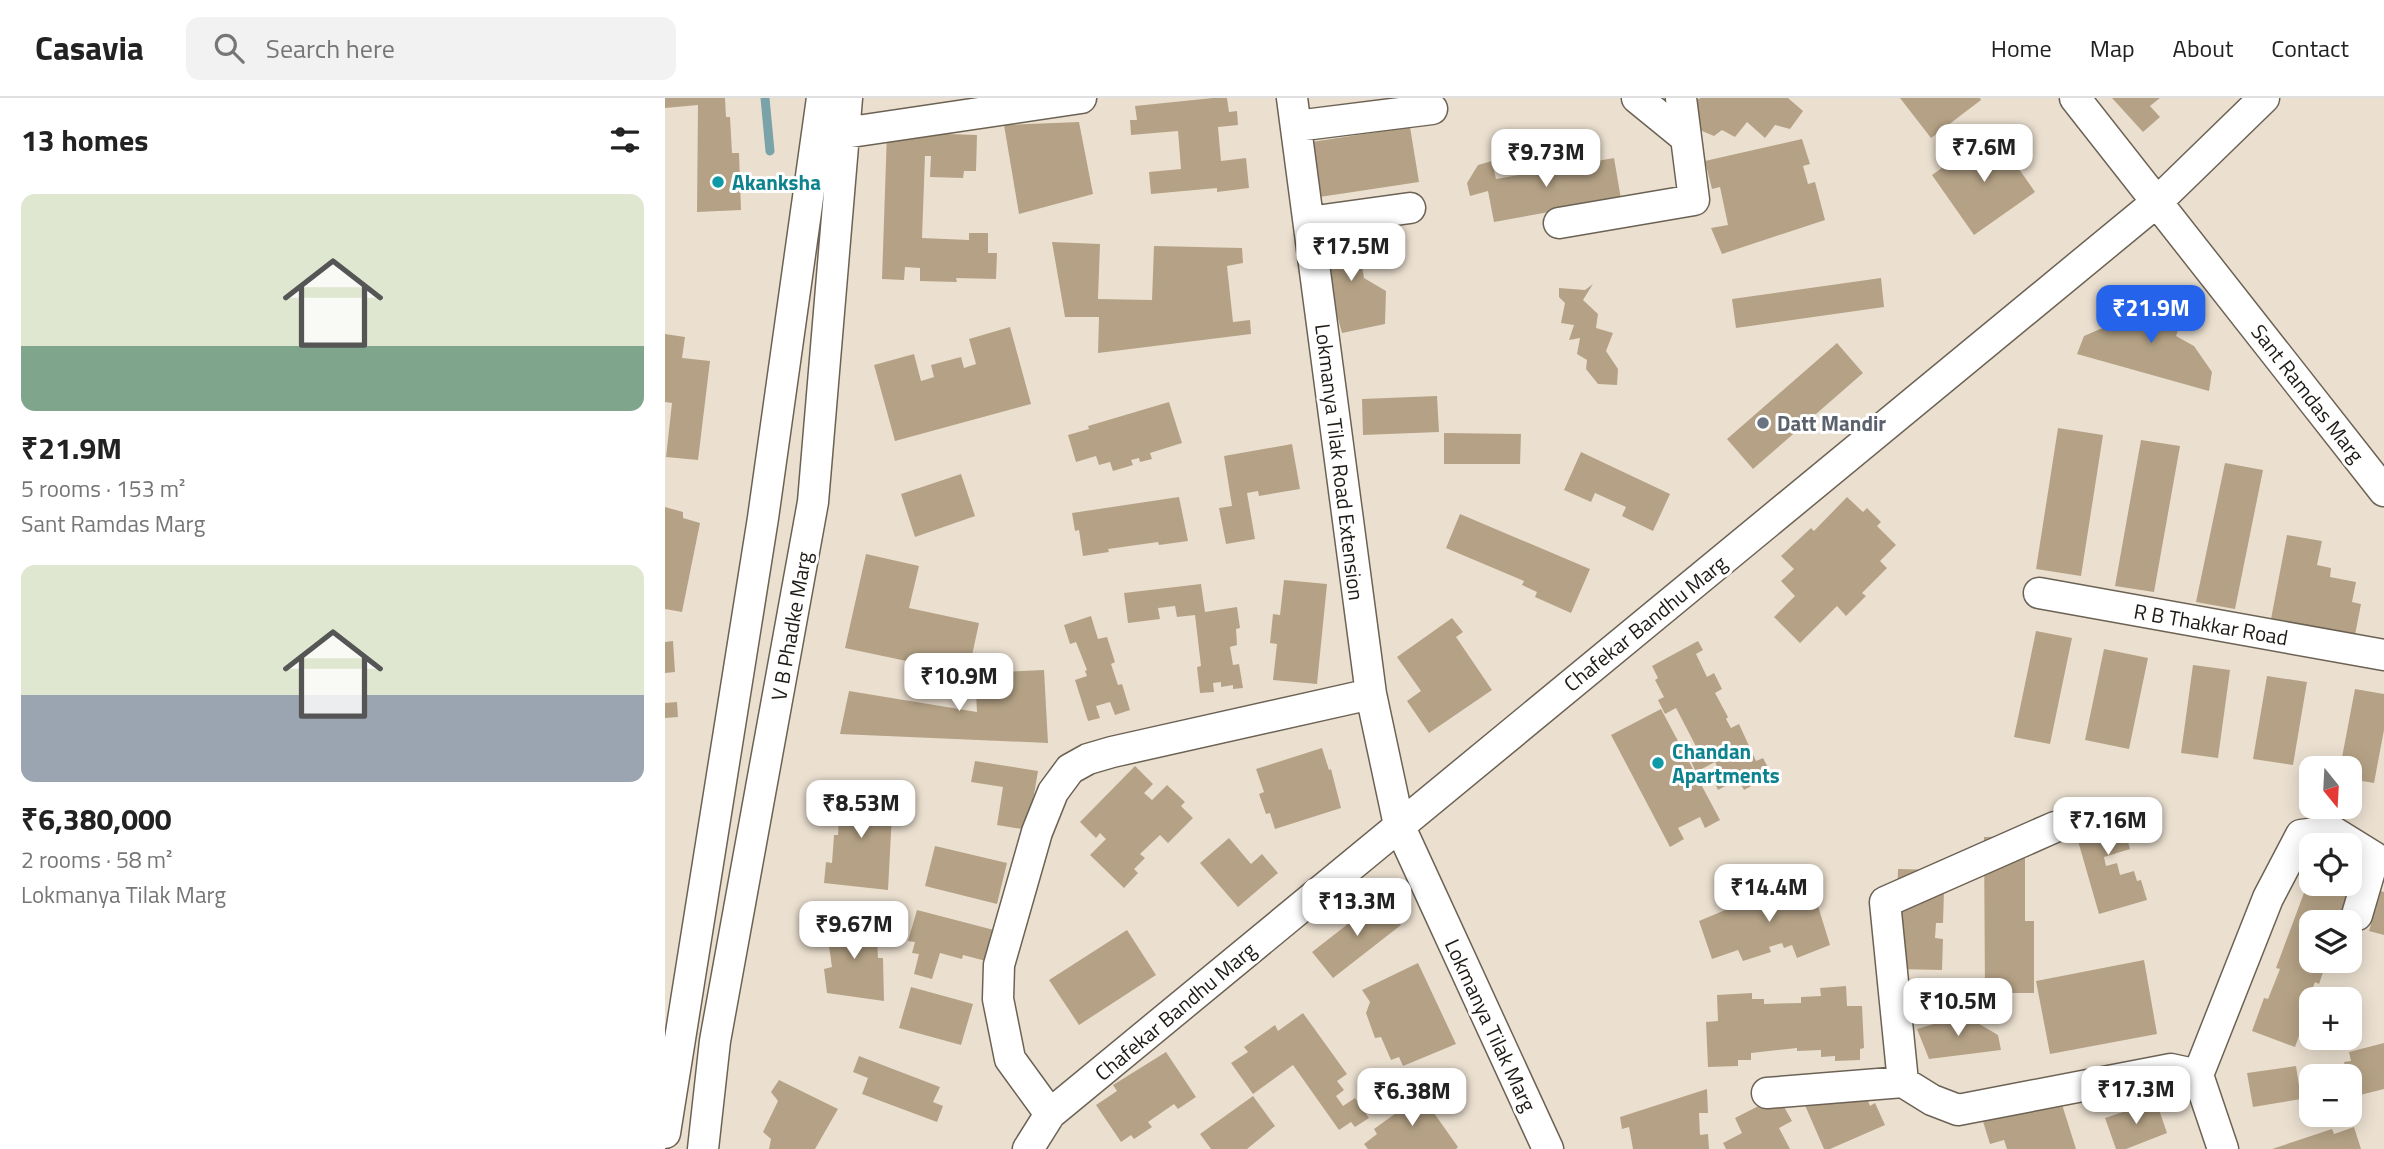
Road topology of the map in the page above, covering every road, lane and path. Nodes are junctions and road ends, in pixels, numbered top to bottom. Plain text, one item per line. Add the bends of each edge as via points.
1 (847, 98) edge
2 (1081, 98) edge
3 (1637, 98) edge
4 (1681, 98) edge
5 (2075, 98) edge
6 (2264, 98) edge
7 (1432, 109) dead end
8 (1294, 112) edge
9 (828, 119) edge
10 (1686, 138) junction
11 (2158, 201) junction
12 (1410, 208) dead end
13 (1309, 222) junction
14 (1559, 223) dead end
15 (2384, 491) edge
16 (2039, 593) dead end
17 (2384, 655) edge
18 (1371, 694) junction
19 (1399, 825) junction
20 (2055, 827) dead end
21 (2358, 910) edge
22 (2198, 1075) junction
23 (1903, 1082) junction
24 (1767, 1094) dead end
25 (1050, 1114) junction
26 (665, 1133) edge
27 (703, 1149) edge
28 (1028, 1149) edge
29 (1548, 1149) edge
30 (2223, 1149) edge

1 - 9 street, V B Phadke Marg
2 - 9 street
3 - 10 street
4 - 10 street
5 - 11 street, Sant Ramdas Marg
6 - 11 street, Chafekar Bandhu Marg
7 - 8 street
8 - 13 street, Lokmanya Tilak Road Extension
9 - 26 street, V B Phadke Marg
9 - 27 street, V B Phadke Marg via 813,502 715,1041
10 - 14 street via 1694,200
11 - 15 street, Sant Ramdas Marg
11 - 19 street, Chafekar Bandhu Marg
12 - 13 street
13 - 18 street, Lokmanya Tilak Road Extension
16 - 17 street, R B Thakkar Road
18 - 19 street, Lokmanya Tilak Road Extension
18 - 25 street via 1112,751 1070,769 1053,792 1037,832 999,965 998,999 1010,1059
19 - 25 street, Chafekar Bandhu Marg
19 - 29 street, Lokmanya Tilak Marg
20 - 23 street via 1885,902
21 - 22 street via 2374,857 2332,831 2301,835 2268,898
22 - 23 street via 2171,1069 1958,1110
22 - 30 street
23 - 24 street
25 - 28 street, Chafekar Bandhu Marg

